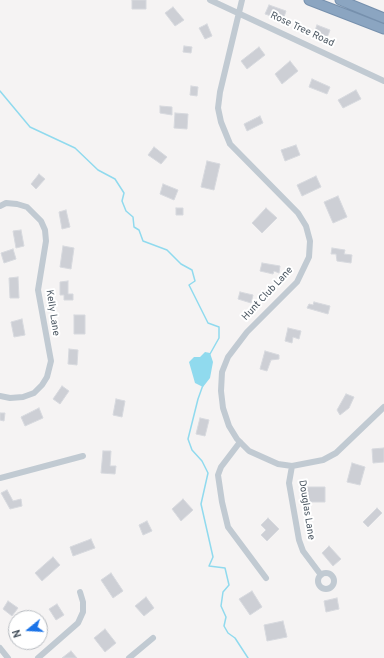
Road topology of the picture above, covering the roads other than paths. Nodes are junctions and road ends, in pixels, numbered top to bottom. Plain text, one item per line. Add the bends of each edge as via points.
1 (210, 0) edge
2 (242, 0) edge
3 (310, 0) edge
4 (340, 0) edge
5 (239, 12) junction
6 (384, 18) edge
7 (384, 29) edge
8 (384, 80) edge
9 (0, 206) edge
10 (0, 396) edge
11 (384, 407) edge
12 (240, 442) junction
13 (83, 456) dead end
14 (292, 466) junction
15 (0, 478) edge
16 (321, 575) dead end
17 (266, 578) dead end
18 (80, 592) dead end
19 (153, 638) dead end
20 (0, 648) edge
21 (8, 658) edge
22 (38, 658) edge
23 (129, 658) edge

1 - 5 street, Rose Tree Road
2 - 5 street, Hunt Club Lane
3 - 7 highway
4 - 6 highway
5 - 8 street, Rose Tree Road
5 - 12 street, Hunt Club Lane via 220,92 218,108 221,122 230,144 298,213 306,226 310,241 309,257 297,282 238,342 222,372 223,408 229,426
9 - 10 street, Kelly Lane via 6,203 27,207 41,221 45,230 46,241 38,290 50,361 47,377 34,393 23,397
11 - 14 street, Hunt Club Lane via 336,453 322,460
12 - 14 street, Hunt Club Lane via 265,459
12 - 17 street via 220,467 218,475 222,502 228,527
13 - 15 street
14 - 16 street, Douglas Lane via 289,483 300,540 303,550
18 - 22 street via 83,612 78,623
19 - 23 street
20 - 21 street

